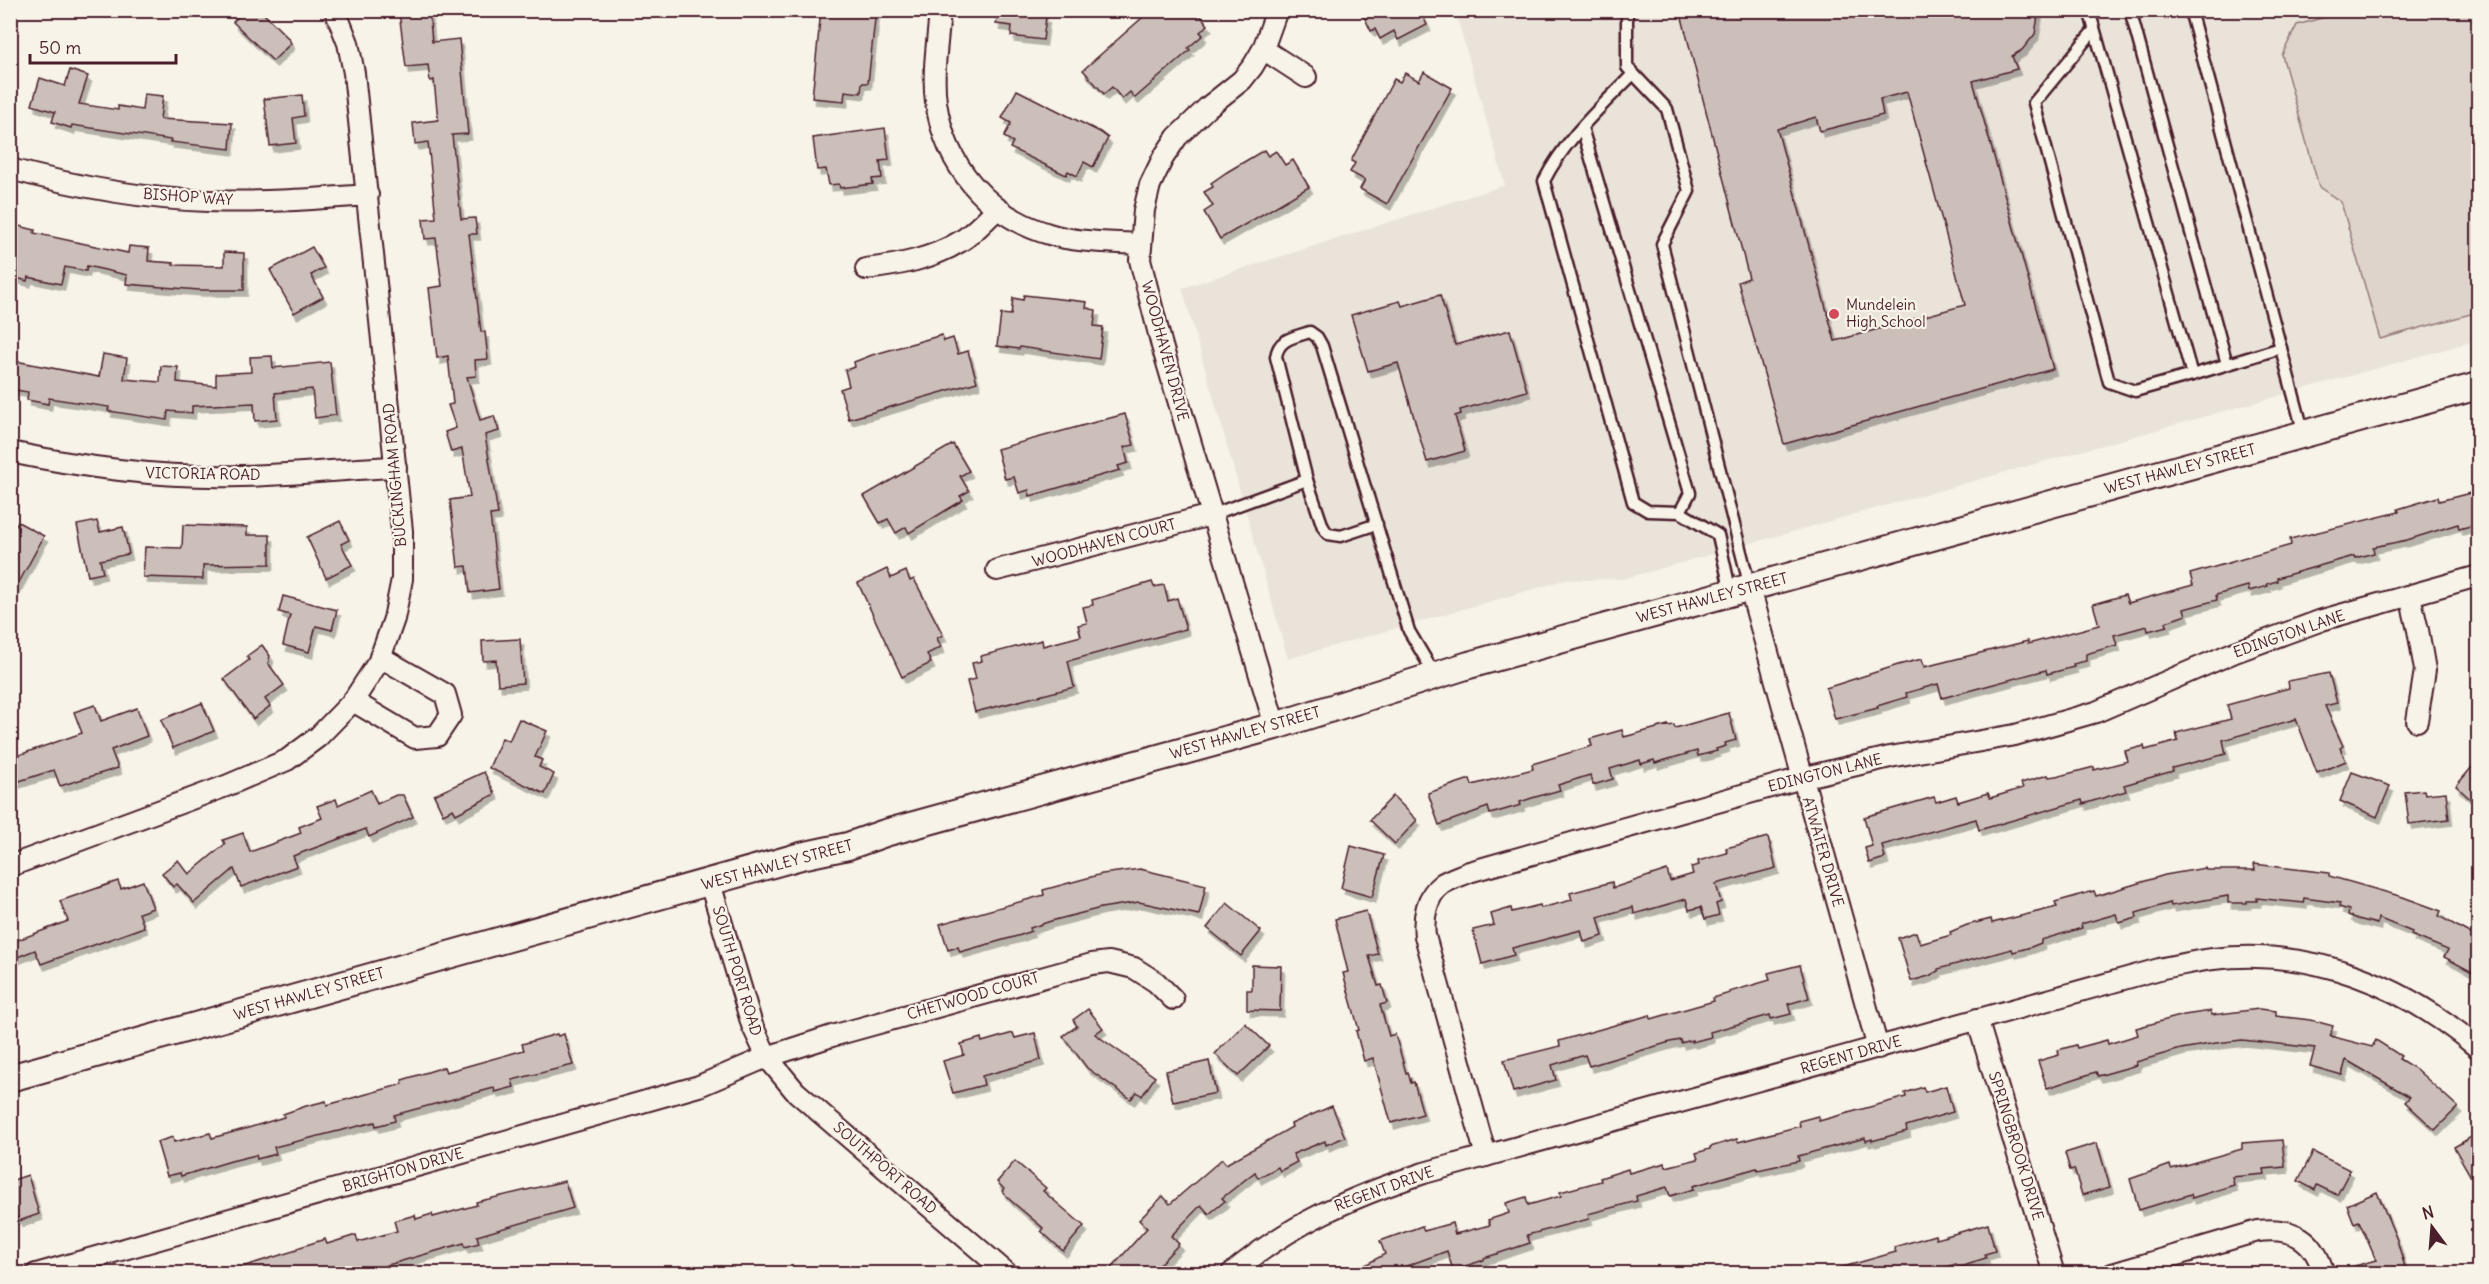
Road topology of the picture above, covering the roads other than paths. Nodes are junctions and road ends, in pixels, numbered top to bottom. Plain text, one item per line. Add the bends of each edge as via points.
1 (335, 10) edge
2 (940, 10) edge
3 (1277, 10) edge
4 (1627, 10) edge
5 (2089, 10) edge
6 (2130, 10) edge
7 (2190, 10) edge
8 (2094, 30) junction
9 (1263, 49) junction
10 (1634, 74) junction
11 (1306, 78) dead end
12 (1582, 128) junction
13 (10, 169) edge
14 (368, 195) junction
15 (996, 210) junction
16 (1140, 244) junction
17 (866, 270) dead end
18 (2281, 348) junction
19 (2227, 364) junction
20 (2192, 375) junction
21 (2478, 386) edge
22 (2304, 434) junction
23 (10, 452) edge
24 (396, 467) junction
25 (1307, 480) junction
26 (1680, 512) junction
27 (1211, 515) junction
28 (1377, 524) junction
29 (997, 570) dead end
30 (2478, 576) edge
31 (1741, 590) junction
32 (2410, 596) junction
33 (380, 657) junction
34 (1435, 675) junction
35 (353, 701) junction
36 (2417, 721) dead end
37 (1275, 726) junction
38 (1802, 778) junction
39 (10, 866) edge
40 (710, 883) junction
41 (1173, 999) dead end
42 (1977, 1019) junction
43 (1878, 1048) junction
44 (2478, 1048) edge
45 (766, 1057) junction
46 (10, 1078) edge
47 (1486, 1156) junction
48 (36, 1274) edge
49 (1008, 1274) edge
50 (1231, 1274) edge
51 (2054, 1274) edge
52 (2112, 1274) edge
53 (2324, 1274) edge

1 - 14 street, BUCKINGHAM ROAD via 348,43
2 - 15 street via 935,71 942,127 950,151 976,191
3 - 9 street, WOODHAVEN DRIVE
4 - 10 lane via 1627,67
5 - 8 lane
6 - 19 lane
7 - 18 lane
8 - 20 lane
8 - 20 lane via 2034,103 2109,382 2135,390
9 - 11 street
9 - 16 street, WOODHAVEN DRIVE via 1242,80 1177,136 1163,158 1149,185
10 - 12 lane
10 - 31 lane via 1667,109 1689,191 1662,244
12 - 26 lane via 1690,493
12 - 26 lane via 1556,157 1544,181 1633,502 1648,511
13 - 14 street, BISHOP WAY via 129,194 207,201
14 - 24 street, BUCKINGHAM ROAD
15 - 16 street via 1050,235
15 - 17 street via 962,240 934,255
16 - 27 street, WOODHAVEN DRIVE via 1140,260 1159,335
18 - 19 lane
18 - 22 lane
19 - 20 lane
21 - 22 street, WEST HAWLEY STREET
22 - 31 street, WEST HAWLEY STREET
23 - 24 street, VICTORIA ROAD via 67,464 184,475 309,474
24 - 33 street, BUCKINGHAM ROAD via 402,579 394,619
25 - 27 lane
25 - 28 lane via 1328,534 1341,536
25 - 28 lane via 1276,357 1283,341 1310,332 1322,346
26 - 31 lane via 1718,535
27 - 29 street, WOODHAVEN COURT
27 - 37 street, WOODHAVEN DRIVE
28 - 34 lane via 1409,631
30 - 32 street, EDINGTON LANE
31 - 34 street, WEST HAWLEY STREET
31 - 38 street, ATWATER DRIVE
32 - 36 street via 2425,670
32 - 38 street, EDINGTON LANE via 2322,620 2235,652 2096,712 2015,735 1890,757
33 - 35 street, BUCKINGHAM ROAD
33 - 35 street via 445,694 451,715 437,736 415,738
34 - 37 street, WEST HAWLEY STREET
35 - 39 street, BUCKINGHAM ROAD via 318,737 286,760
37 - 40 street, WEST HAWLEY STREET
38 - 43 street, ATWATER DRIVE
38 - 47 street, EDINGTON LANE via 1469,872 1442,885 1427,905 1425,936
40 - 45 street, SOUTH PORT ROAD via 752,1025
40 - 46 street, WEST HAWLEY STREET
41 - 45 street, CHETWOOD COURT via 1134,968 1110,962 1092,964
42 - 43 street, REGENT DRIVE
42 - 44 street, REGENT DRIVE via 2163,968 2241,957 2295,961 2374,982 2427,1008
42 - 51 street, SPRINGBROOK DRIVE
43 - 47 street, REGENT DRIVE
45 - 48 street, BRIGHTON DRIVE via 699,1086
45 - 49 street, SOUTHPORT ROAD via 795,1091
47 - 50 street, REGENT DRIVE via 1371,1190 1322,1212 1287,1232
52 - 53 street via 2258,1231 2278,1229 2296,1235 2311,1247

